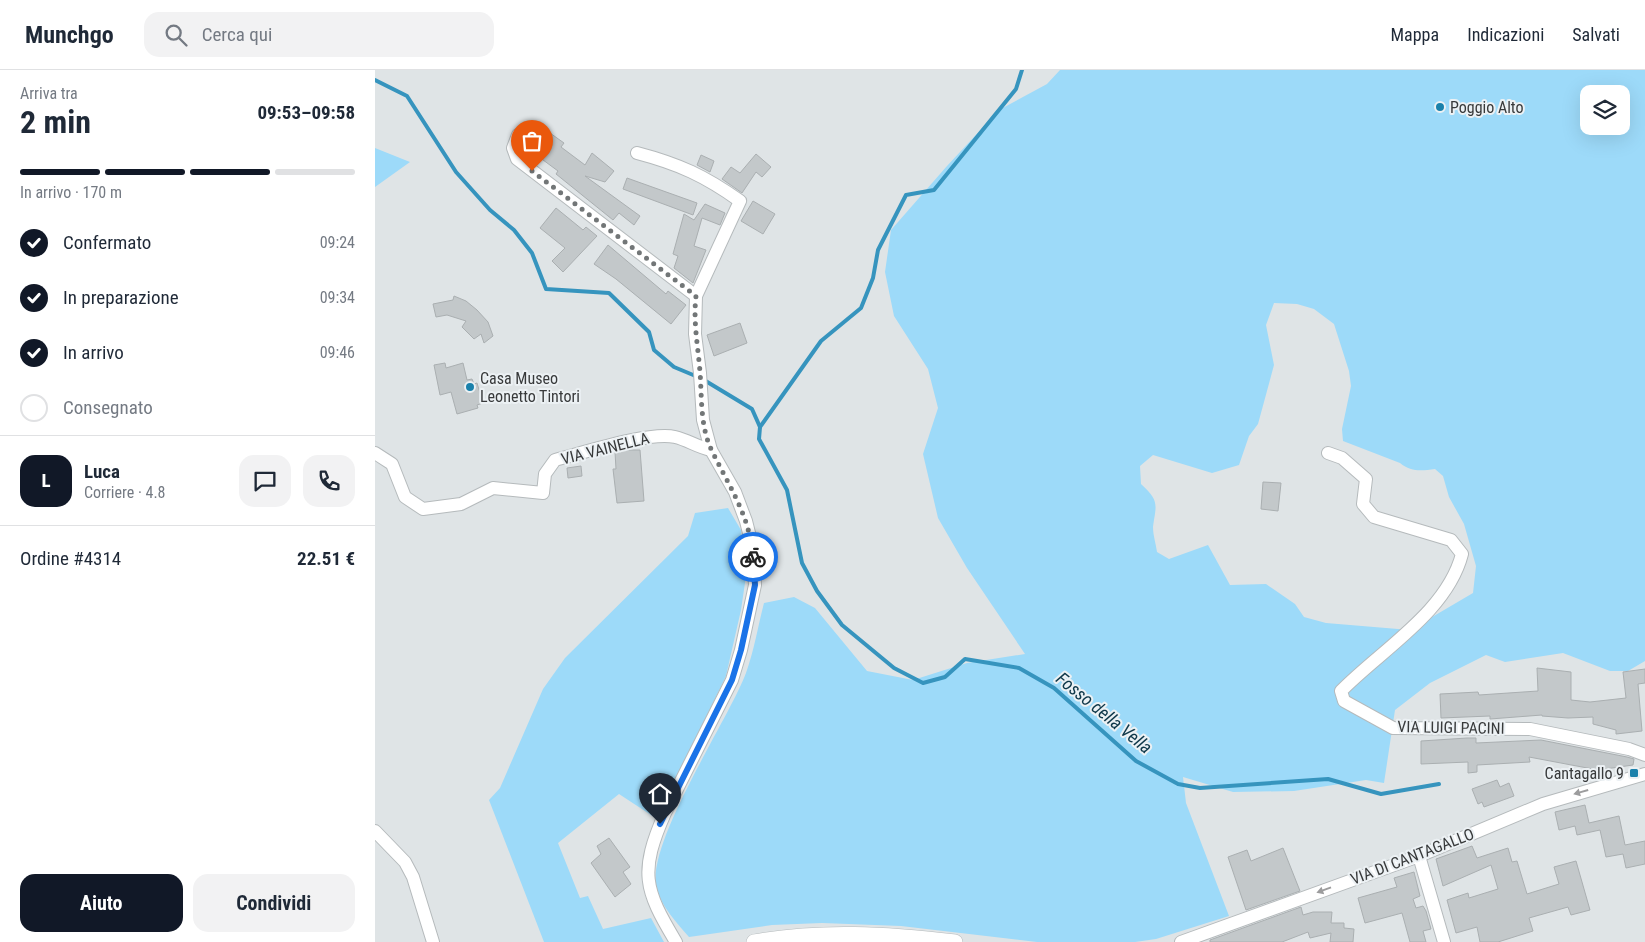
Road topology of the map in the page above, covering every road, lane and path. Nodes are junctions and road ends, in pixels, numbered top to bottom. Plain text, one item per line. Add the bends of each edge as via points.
1 (518, 135) dead end
2 (637, 153) dead end
3 (696, 296) junction
4 (711, 450) junction
5 (375, 453) edge
6 (1328, 453) dead end
7 (1645, 755) edge
8 (1645, 774) edge
9 (375, 831) edge
10 (1419, 856) junction
11 (433, 942) edge
12 (676, 942) edge
13 (754, 942) edge
14 (955, 942) edge
15 (1181, 942) edge
16 (1444, 942) edge

1 - 3 street via 513,148 517,159
2 - 3 street via 693,170 740,201
3 - 4 street via 695,334 703,420
4 - 5 street, VIA VAINELLA via 675,437 653,436 555,460 545,474 543,494 493,488 461,504 423,509 405,497 393,464
4 - 12 street via 735,492 746,522 753,549 755,585 732,680 655,835 648,883 654,906
6 - 7 street, VIA LUIGI PACINI via 1342,458 1366,479 1363,504 1374,517 1451,540 1462,554 1458,569 1440,595 1400,639 1341,691 1343,701 1393,728 1529,729
8 -> 10 street, VIA DI CANTAGALLO via 1543,804
9 - 11 street via 405,862 413,877
10 -> 15 street, VIA DI CANTAGALLO
10 - 16 street
13 - 14 street via 803,935 896,935

